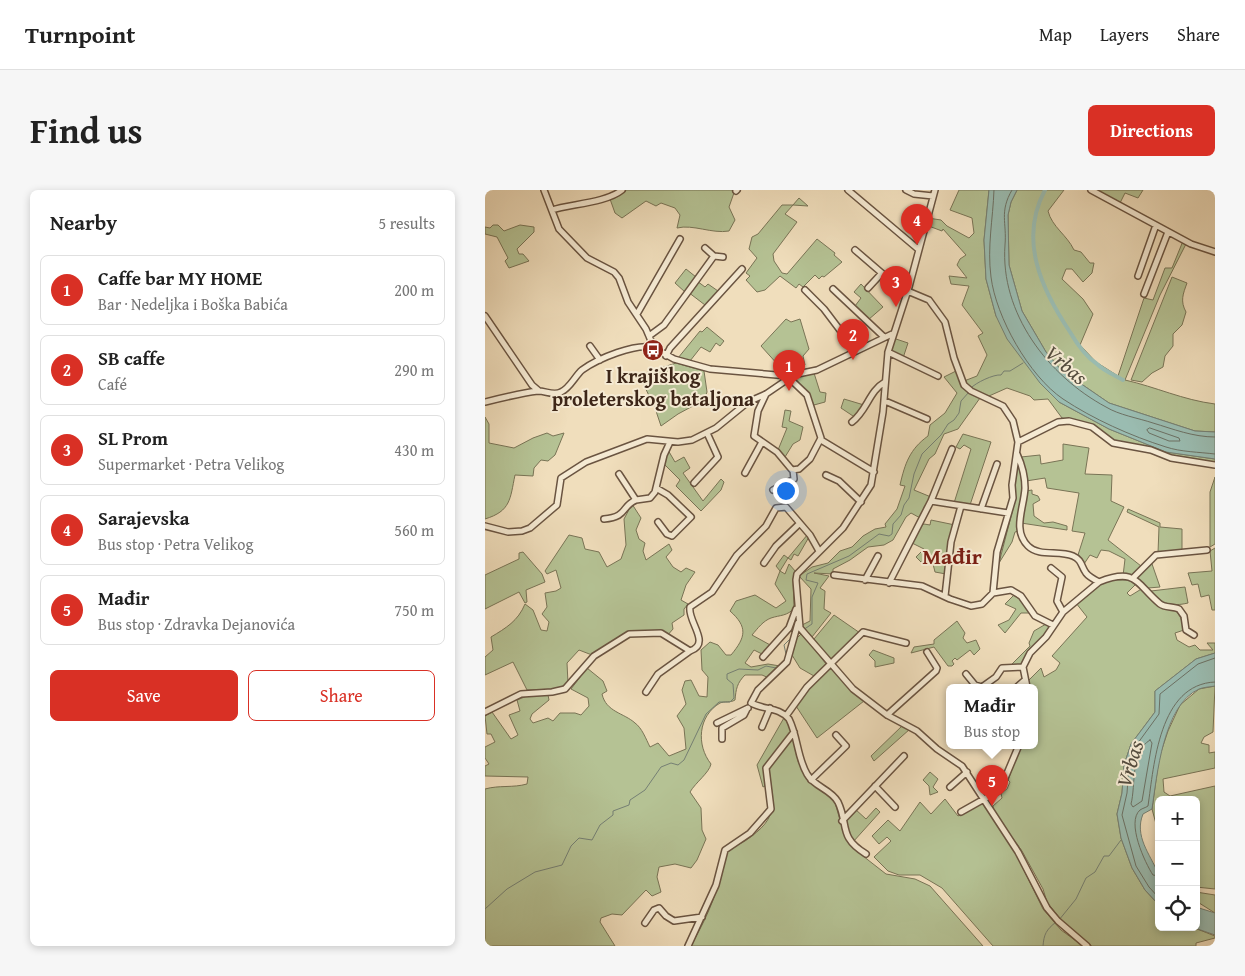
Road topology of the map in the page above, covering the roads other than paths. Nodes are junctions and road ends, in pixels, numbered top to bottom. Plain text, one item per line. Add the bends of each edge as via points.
1 (544, 190) edge
2 (622, 190) edge
3 (849, 190) edge
4 (905, 190) edge
5 (1091, 190) edge
6 (934, 193) edge
7 (552, 210) junction
8 (1156, 225) junction
9 (1168, 232) junction
10 (680, 239) dead end
11 (705, 248) dead end
12 (918, 249) junction
13 (855, 250) dead end
14 (1215, 252) edge
15 (714, 256) junction
16 (723, 257) dead end
17 (742, 269) dead end
18 (881, 274) junction
19 (1138, 276) dead end
20 (868, 288) dead end
21 (833, 289) dead end
22 (805, 290) dead end
23 (907, 291) junction
24 (1144, 294) dead end
25 (637, 314) junction
26 (485, 316) edge
27 (892, 334) junction
28 (884, 337) junction
29 (649, 341) junction
30 (590, 346) dead end
31 (855, 350) junction
32 (888, 352) junction
33 (666, 356) junction
34 (600, 360) junction
35 (938, 376) dead end
36 (788, 378) junction
37 (885, 382) junction
38 (539, 391) junction
39 (766, 394) junction
40 (885, 401) junction
41 (485, 402) edge
42 (927, 419) dead end
43 (852, 422) dead end
44 (707, 433) junction
45 (821, 440) junction
46 (670, 442) junction
47 (762, 442) junction
48 (1018, 442) junction
49 (952, 449) dead end
50 (1017, 454) junction
51 (997, 464) dead end
52 (1215, 465) edge
53 (793, 470) junction
54 (875, 472) junction
55 (745, 473) dead end
56 (619, 474) dead end
57 (826, 475) dead end
58 (694, 483) dead end
59 (656, 488) junction
60 (773, 490) dead end
61 (636, 500) junction
62 (931, 501) junction
63 (861, 502) junction
64 (961, 506) junction
65 (981, 509) junction
66 (1008, 513) junction
67 (604, 519) dead end
68 (658, 522) dead end
69 (799, 524) junction
70 (485, 526) edge
71 (1207, 550) dead end
72 (819, 551) junction
73 (878, 556) dead end
74 (764, 563) dead end
75 (1051, 568) dead end
76 (834, 575) dead end
77 (1133, 578) junction
78 (865, 580) junction
79 (1099, 582) junction
80 (889, 583) junction
81 (993, 594) junction
82 (945, 596) junction
83 (798, 607) junction
84 (1063, 612) junction
85 (798, 623) junction
86 (1053, 625) junction
87 (1194, 635) dead end
88 (906, 643) dead end
89 (690, 652) junction
90 (927, 652) dead end
91 (763, 657) dead end
92 (829, 664) junction
93 (1023, 667) junction
94 (966, 674) dead end
95 (1025, 680) junction
96 (974, 684) edge
97 (986, 684) edge
98 (1020, 684) edge
99 (1026, 684) edge
100 (646, 692) dead end
101 (751, 703) junction
102 (770, 708) junction
103 (747, 709) junction
104 (485, 712) edge
105 (887, 715) junction
106 (786, 716) junction
107 (717, 723) dead end
108 (762, 727) dead end
109 (794, 732) junction
110 (836, 735) dead end
111 (722, 740) dead end
112 (1017, 749) edge
113 (904, 756) dead end
114 (967, 772) junction
115 (811, 780) junction
116 (875, 786) junction
117 (950, 788) dead end
118 (984, 799) junction
119 (895, 807) dead end
120 (961, 812) dead end
121 (842, 820) junction
122 (866, 854) dead end
123 (702, 917) junction
124 (645, 923) dead end
125 (688, 946) edge
126 (1087, 946) edge

1 - 7 street
2 - 7 street via 574,207
3 - 12 street
4 - 6 street via 914,194
5 - 8 street
6 - 12 street
7 - 25 street via 565,236 587,258 619,278 628,302
8 - 9 street
8 - 19 street
9 - 14 street
9 - 24 street
10 - 25 street
11 - 15 street
12 - 23 street
13 - 18 street
15 - 16 street
15 - 29 street
17 - 33 street
18 - 20 street
18 - 23 street
21 - 28 street
22 - 31 street
23 - 27 street
23 - 48 street via 927,298 943,318 958,372 970,390 1006,409
25 - 29 street
26 - 38 street
27 - 28 street
27 - 32 street
28 - 31 street
29 - 33 street
29 - 34 street
30 - 34 street
31 - 36 street via 815,371
32 - 35 street
32 - 37 street
33 - 36 street via 710,369
34 - 38 street via 582,371 561,392
36 - 39 street
36 - 45 street via 807,395
37 - 40 street
37 - 43 street via 871,394
38 - 41 street
39 - 44 street via 751,400
39 - 47 street via 758,411 754,432 755,438
40 - 42 street
40 - 54 street
44 - 46 street via 685,442
44 - 58 street via 718,457
45 - 53 street via 807,463
45 - 54 street
46 - 59 street via 663,455
46 - 70 street via 658,439 639,441 574,469 559,482 557,505 526,530 508,532
47 - 53 street via 777,452
47 - 55 street
48 - 50 street
48 - 52 street via 1058,422 1069,421 1092,427 1113,443
49 - 62 street
50 - 66 street via 1013,498
50 - 79 street via 1023,468 1025,488 1019,525 1022,538 1035,550 1063,552 1077,558 1087,574
51 - 65 street
53 - 60 street via 793,479
54 - 63 street
56 - 61 street
57 - 63 street via 839,481
59 - 61 street via 650,498
59 - 68 street via 691,517 672,536
61 - 67 street via 621,515
62 - 64 street
62 - 80 street
63 - 72 street via 839,533
64 - 65 street
64 - 82 street via 950,551
65 - 66 street
66 - 81 street via 997,557
69 - 72 street
69 - 74 street
69 - 89 street via 787,507 776,508 766,526 737,555 712,592 690,607 699,641 695,650
71 - 77 street via 1156,555
72 - 83 street via 796,576
73 - 78 street
75 - 84 street via 1062,577 1057,601
76 - 78 street
77 - 79 street
77 - 87 street via 1160,604 1179,609 1184,616 1186,630
78 - 80 street
79 - 84 street
80 - 82 street via 922,586
81 - 82 street via 984,603 974,606
81 - 86 street via 1014,591 1035,616
83 - 85 street
83 - 91 street via 789,628
84 - 86 street
85 - 92 street
85 - 101 street via 787,662 758,690
86 - 93 street
88 - 92 street via 864,631
89 - 100 street via 658,674
89 - 104 street via 661,633 629,634 594,656 565,688 521,694
90 - 105 street via 936,671
92 - 105 street via 853,689
92 - 106 street
93 - 95 street
93 - 97 street via 1002,668
94 - 96 street
95 - 98 street
95 - 99 street
101 - 102 street
101 - 103 street
102 - 106 street
102 - 108 street
103 - 107 street
103 - 111 street via 745,714 722,728
105 - 114 street via 917,731
106 - 109 street
109 - 115 street via 799,759
109 - 123 street via 766,768 771,809 750,833 725,850 716,884
110 - 115 street via 846,746
112 - 118 street via 1003,787
113 - 116 street
114 - 117 street
114 - 118 street
115 - 121 street via 834,797
116 - 119 street
116 - 121 street
118 - 120 street
118 - 126 street via 1019,852 1047,908
121 - 122 street via 850,841
123 - 124 street via 674,921 659,908
123 - 125 street

